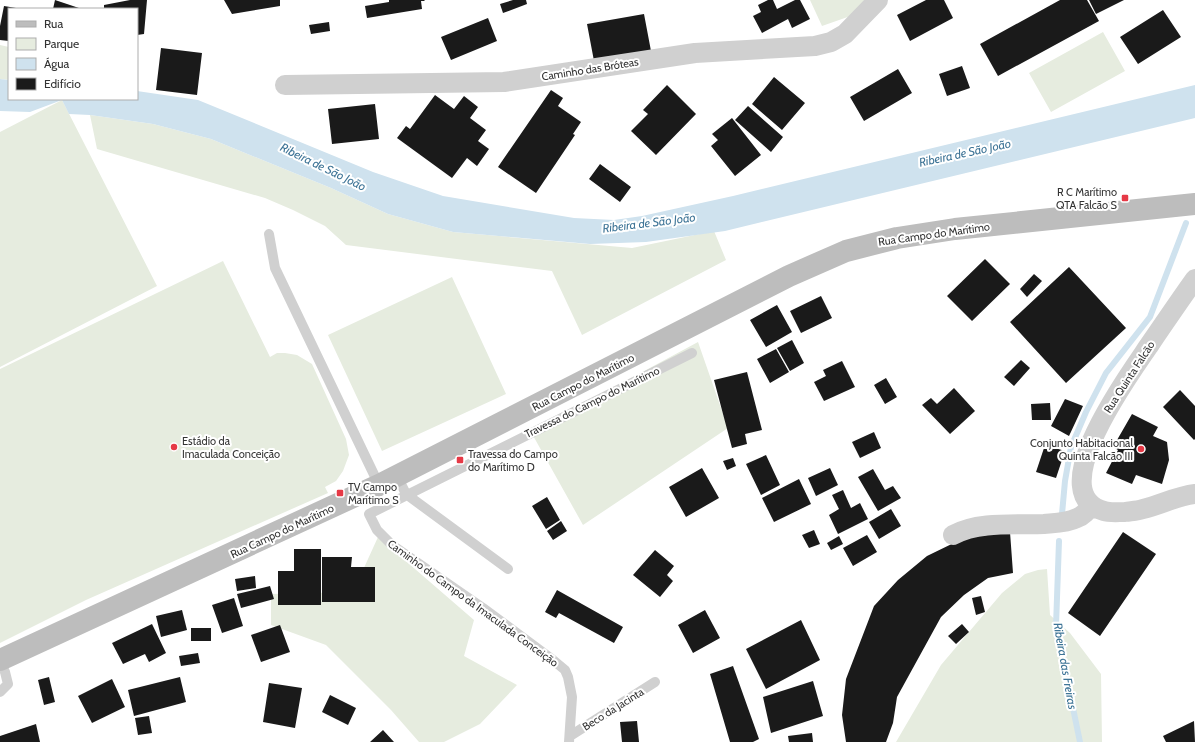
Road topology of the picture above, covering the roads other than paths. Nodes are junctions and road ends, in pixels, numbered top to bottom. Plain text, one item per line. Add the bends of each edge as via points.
1 (878, 0) edge
2 (285, 85) dead end
3 (1195, 204) edge
4 (269, 234) dead end
5 (1195, 279) edge
6 (692, 353) dead end
7 (394, 485) junction
8 (1195, 494) edge
9 (1090, 506) junction
10 (369, 514) joint
11 (953, 535) dead end
12 (508, 569) dead end
13 (0, 661) edge
14 (655, 682) dead end
15 (0, 692) edge
16 (570, 739) edge

1 - 2 street, Caminho das Bróteas via 845,34 831,42 815,46 695,53 504,82
3 - 7 main road, Rua Campo do Marítimo via 955,230 897,238 853,249 789,276
4 - 7 lane via 275,268
5 - 9 street, Rua Quinta Falcão via 1118,391 1093,436 1081,480 1082,490
6 - 7 lane, Travessa do Campo do Marítimo
7 - 10 lane, Travessa do Campo do Marítimo
7 - 12 lane
7 - 13 main road, Rua Campo do Marítimo
8 - 9 street via 1142,509 1117,512 1104,512
9 - 11 street via 1084,514 1061,523 987,526 962,530
10 - 16 lane, Caminho do Campo da Imaculada Conceição via 377,530 392,545 483,608 565,670 572,697
13 - 15 lane via 8,684
14 - 16 lane, Beco da Jacinta

